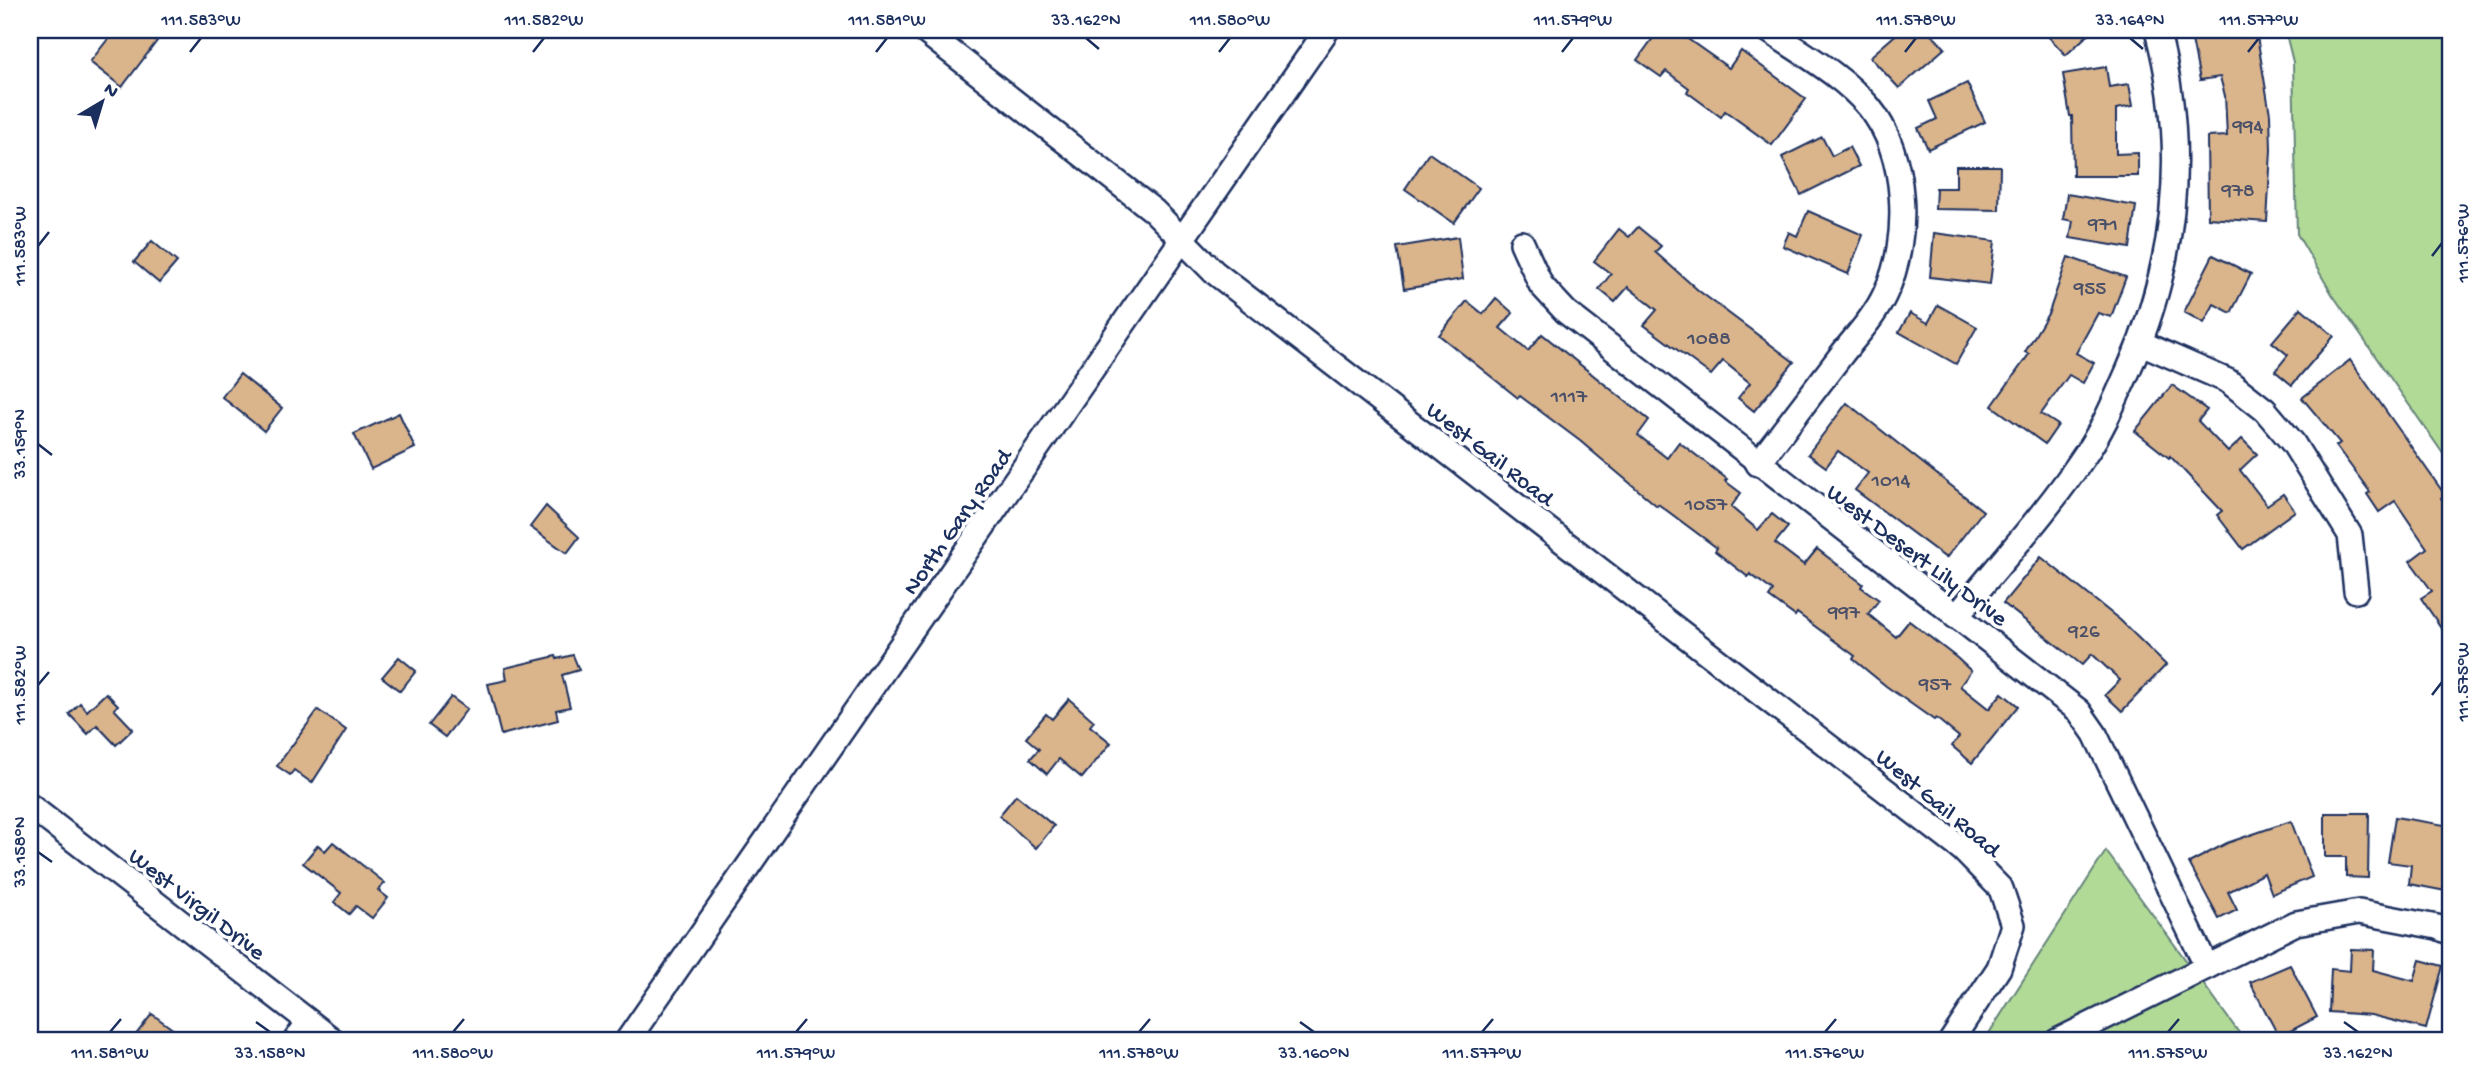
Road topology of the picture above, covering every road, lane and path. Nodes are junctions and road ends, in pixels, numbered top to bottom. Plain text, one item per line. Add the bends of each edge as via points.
1 (923, 30) edge
2 (1327, 30) edge
3 (1768, 30) edge
4 (2157, 30) edge
5 (1183, 239) junction
6 (1522, 243) dead end
7 (2141, 343) junction
8 (1758, 464) junction
9 (2356, 591) dead end
10 (1956, 617) junction
11 (30, 806) edge
12 (2451, 933) edge
13 (2207, 967) junction
14 (309, 1022) junction
15 (295, 1041) edge
16 (334, 1041) edge
17 (627, 1041) edge
18 (1951, 1041) edge
19 (2057, 1041) edge

1 - 5 street, West Gail Road via 1154,211
2 - 5 street, North Gary Road
3 - 8 street via 1843,82 1870,108 1899,167 1903,200 1886,293
4 - 7 street via 2165,61 2176,166 2174,212 2165,269
5 - 17 street, North Gary Road
5 - 18 street, West Gail Road via 1214,272 1963,850 2001,889 2013,925 1999,968
6 - 8 street, West Desert Lily Drive via 1541,285 1566,312
7 - 9 street via 2228,381 2265,410 2293,443 2350,535
7 - 10 street via 2113,408 2085,456
8 - 10 street, West Desert Lily Drive
10 - 13 street, West Desert Lily Drive via 2079,711 2095,734
11 - 14 street, West Virgil Drive
12 - 13 street via 2359,912 2325,916 2296,923
13 - 19 street
14 - 15 street
14 - 16 street, West Virgil Drive

